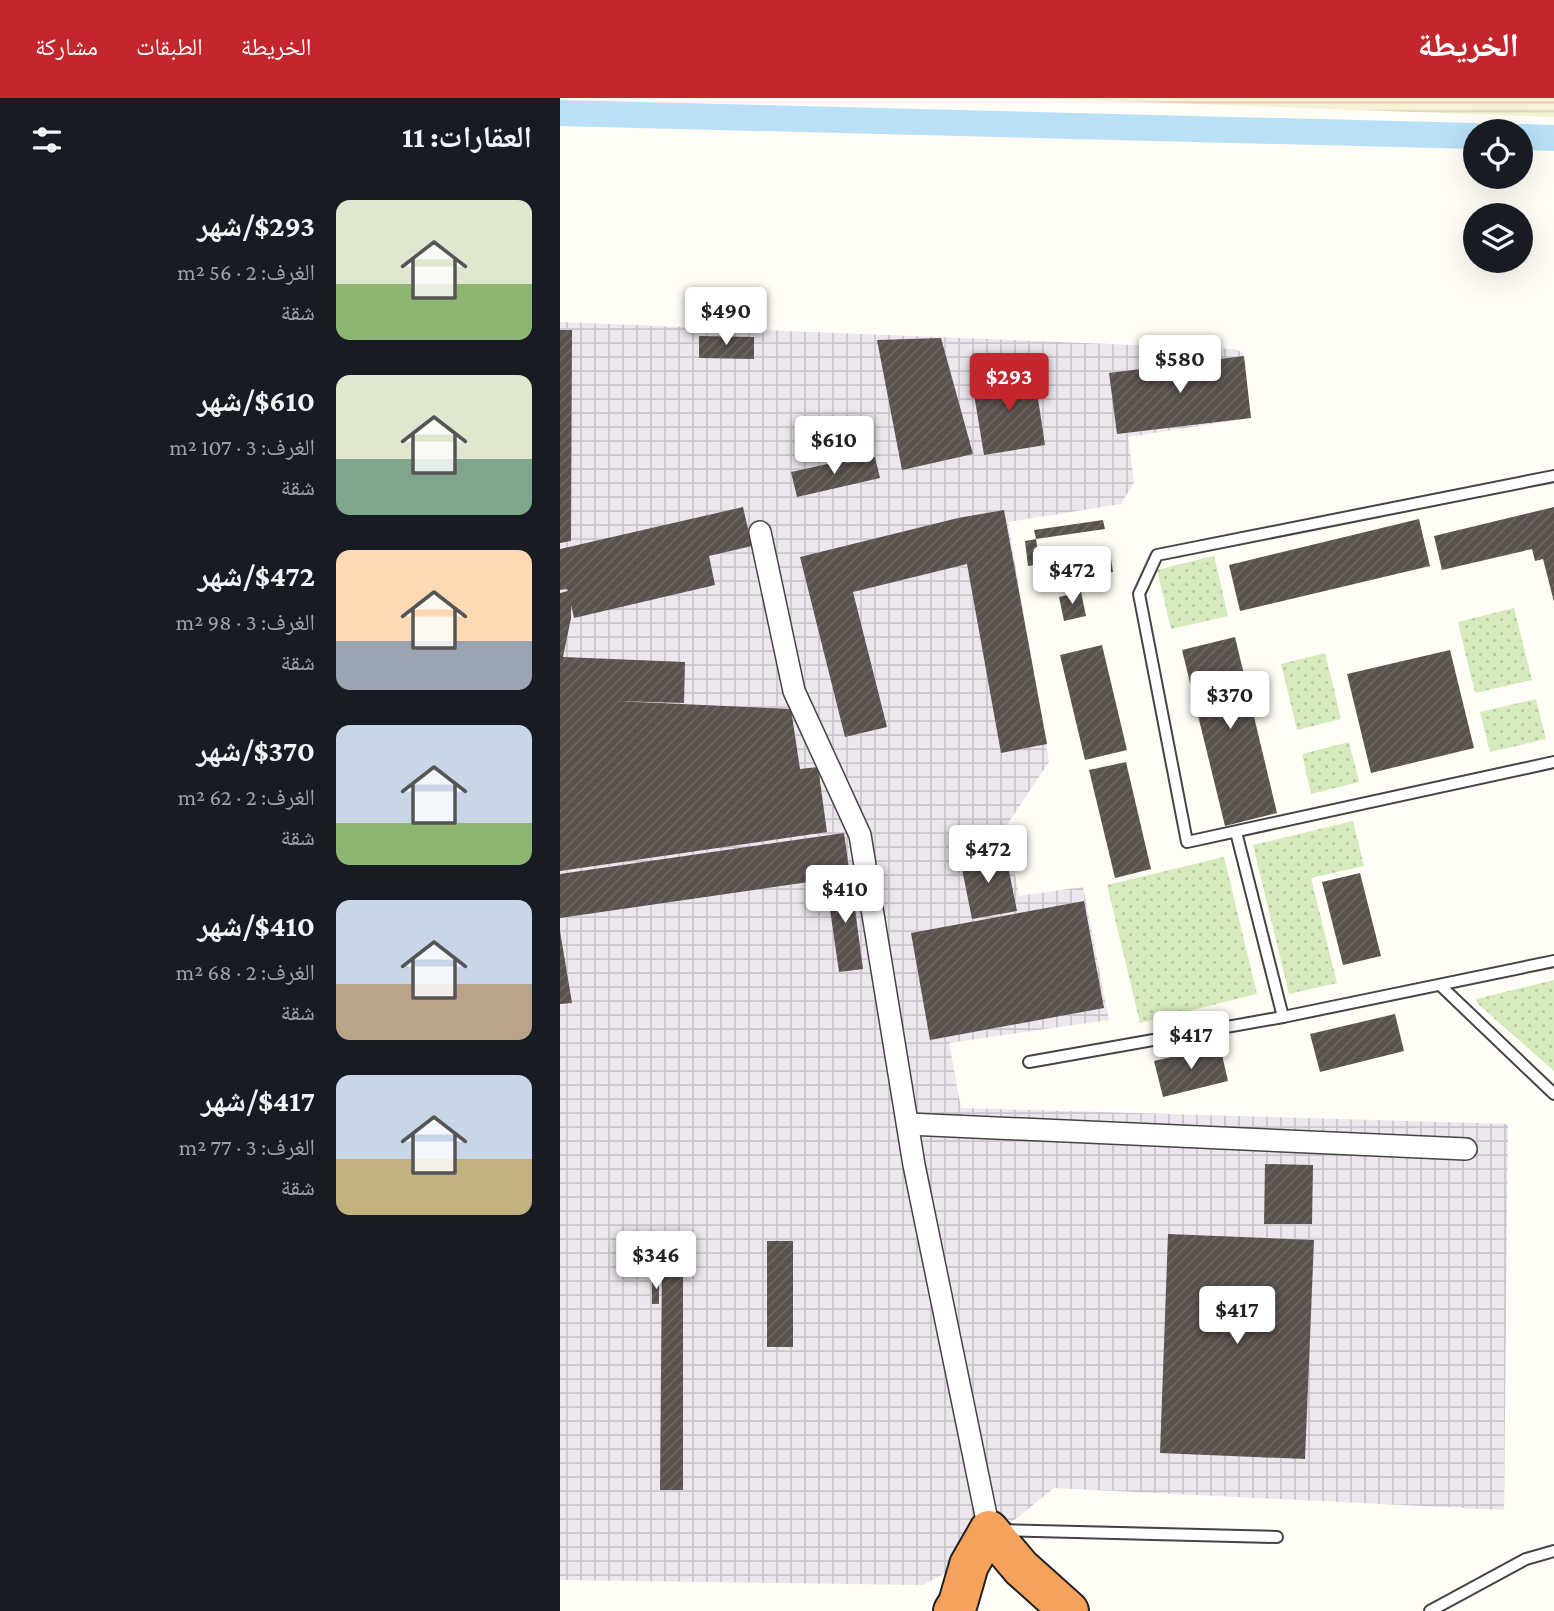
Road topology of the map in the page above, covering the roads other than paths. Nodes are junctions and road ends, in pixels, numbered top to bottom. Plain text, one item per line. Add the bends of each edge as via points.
1 (1554, 476) edge
2 (760, 531) dead end
3 (1554, 762) edge
4 (1236, 832) junction
5 (1554, 961) edge
6 (1440, 985) junction
7 (1283, 1017) junction
8 (1029, 1062) dead end
9 (1554, 1094) edge
10 (908, 1124) junction
11 (1466, 1149) dead end
12 (989, 1530) junction
13 (1277, 1537) dead end
14 (1554, 1550) edge
15 (953, 1611) edge
16 (1069, 1611) edge
17 (1430, 1611) edge

1 - 4 lane via 1157,555 1139,594 1187,842
2 - 10 street via 794,691 860,835
3 - 4 lane
4 - 7 lane
5 - 6 lane
6 - 7 lane
6 - 9 lane
7 - 8 lane
10 - 11 street
10 - 12 street
12 - 13 lane
12 - 15 highway via 969,1565
12 - 16 highway via 1021,1568
14 - 17 lane via 1526,1559

